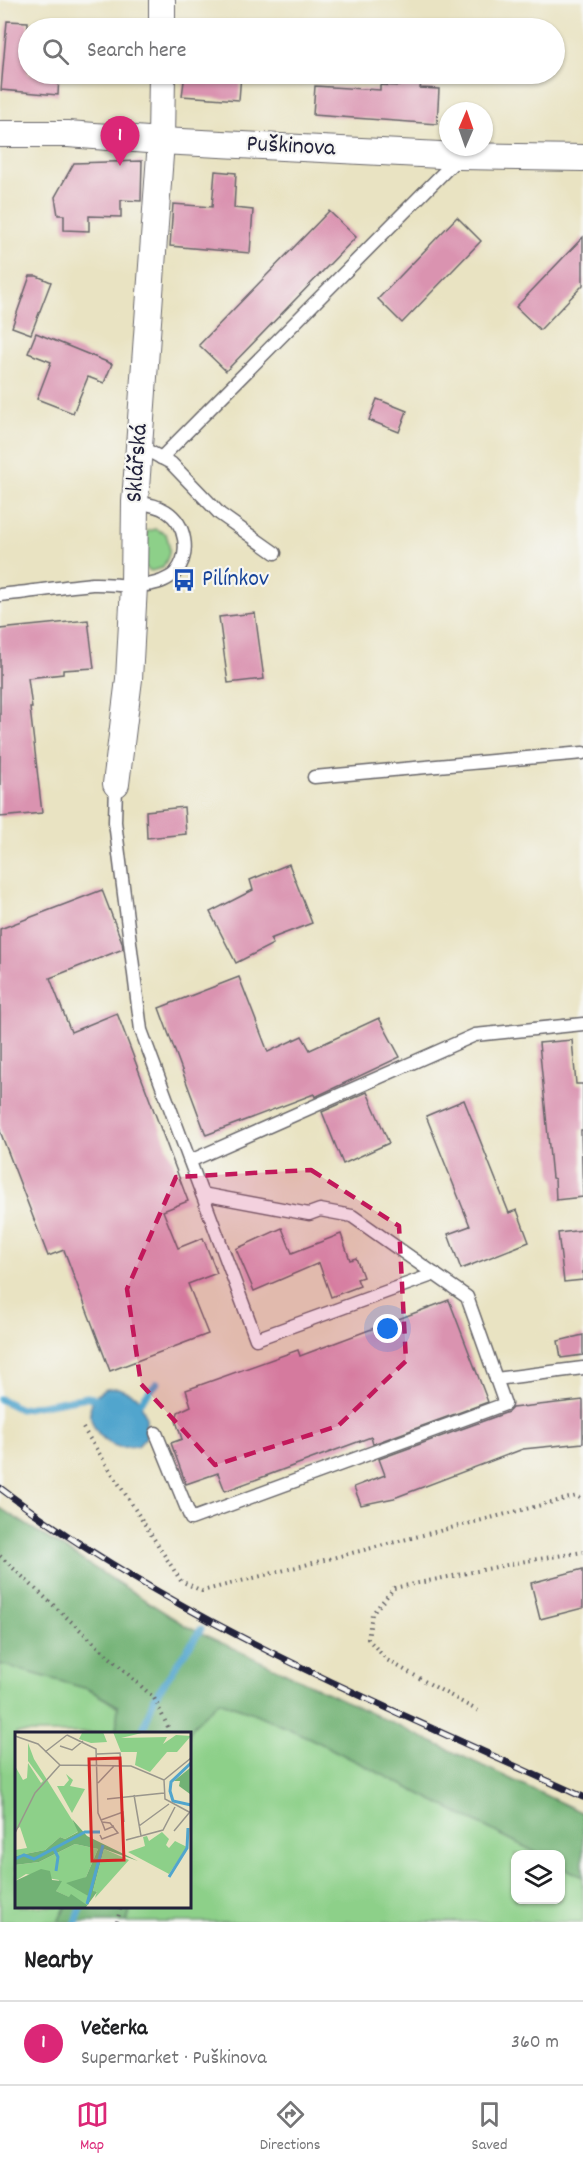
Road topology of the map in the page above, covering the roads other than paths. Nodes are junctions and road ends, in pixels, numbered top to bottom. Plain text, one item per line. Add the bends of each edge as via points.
1 (162, 0) edge
2 (162, 18) edge
3 (162, 84) edge
4 (0, 134) edge
5 (161, 141) junction
6 (439, 155) edge
7 (460, 156) joint
8 (583, 158) edge
9 (150, 452) junction
10 (135, 502) junction
11 (275, 553) dead end
12 (134, 586) junction
13 (0, 595) edge
14 (583, 753) edge
15 (314, 777) dead end
16 (117, 784) joint
17 (583, 1024) edge
18 (190, 1161) junction
19 (202, 1194) junction
20 (435, 1274) junction
21 (583, 1368) edge
22 (496, 1379) junction
23 (156, 1433) dead end

1 - 2 street
3 - 5 street, Sklářská
4 - 5 street, Puškinova
5 - 6 street, Puškinova
5 - 9 street, Sklářská
7 - 8 street, Puškinova
7 - 9 lane
9 - 10 street, Sklářská
9 - 11 lane via 171,463 220,514
10 - 12 street, Sklářská
10 - 12 lane via 165,510 175,518 185,541 176,572 157,583
12 - 13 lane via 93,584
12 - 16 street, Sklářská
14 - 15 lane
16 - 18 lane via 115,822 141,1030
17 - 18 lane via 475,1035
18 - 19 lane
19 - 20 lane via 309,1214 320,1210 352,1216
19 - 20 lane via 256,1339
20 - 22 lane via 467,1297
21 - 22 lane
22 - 23 lane via 505,1404 191,1519

